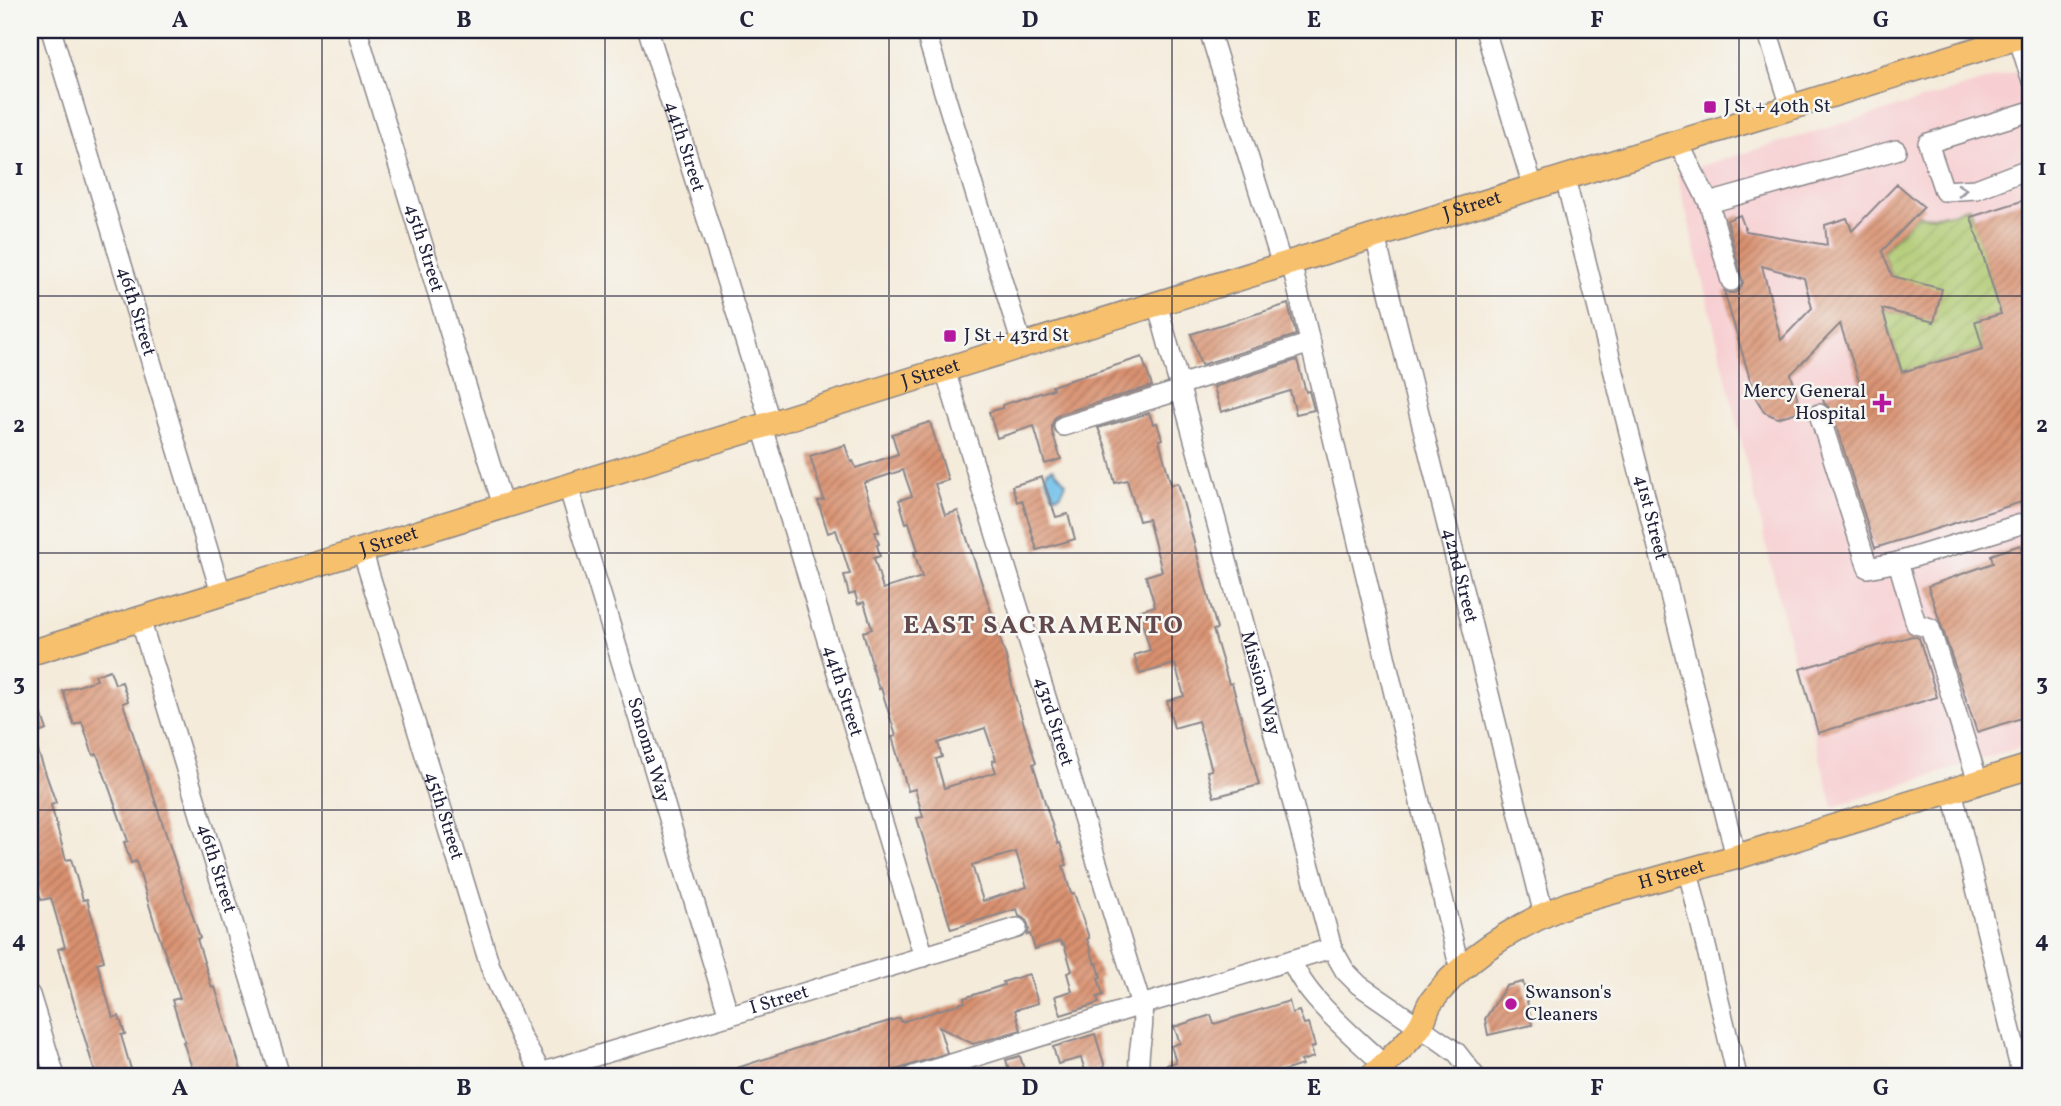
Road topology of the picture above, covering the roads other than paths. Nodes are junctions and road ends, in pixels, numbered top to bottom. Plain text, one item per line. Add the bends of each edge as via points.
1 (51, 30) edge
2 (357, 30) edge
3 (648, 30) edge
4 (925, 30) edge
5 (1209, 30) edge
6 (1485, 30) edge
7 (1767, 30) edge
8 (2025, 35) edge
9 (2031, 78) edge
10 (1791, 107) junction
11 (2031, 111) edge
12 (1678, 142) junction
13 (1896, 150) dead end
14 (2031, 168) edge
15 (1565, 177) junction
16 (1533, 187) junction
17 (1709, 203) junction
18 (1375, 236) junction
19 (1287, 263) junction
20 (1731, 281) dead end
21 (1157, 303) junction
22 (1311, 343) junction
23 (1022, 345) junction
24 (945, 370) junction
25 (1180, 387) junction
26 (1819, 414) dead end
27 (767, 426) junction
28 (1064, 426) dead end
29 (568, 486) junction
30 (503, 506) junction
31 (2031, 521) edge
32 (362, 550) junction
33 (1898, 562) junction
34 (221, 593) junction
35 (140, 619) junction
36 (30, 653) edge
37 (2031, 766) edge
38 (1978, 782) junction
39 (1952, 790) junction
40 (1736, 857) junction
41 (1688, 872) junction
42 (1544, 915) junction
43 (1017, 928) dead end
44 (1332, 948) junction
45 (924, 957) junction
46 (1292, 960) junction
47 (1460, 970) junction
48 (30, 995) edge
49 (1141, 1004) junction
50 (729, 1016) junction
51 (1420, 1027) junction
52 (1378, 1070) edge
53 (542, 1074) edge
54 (55, 1076) edge
55 (280, 1076) edge
56 (913, 1076) edge
57 (1140, 1076) edge
58 (1475, 1076) edge
59 (1737, 1076) edge
60 (2022, 1076) edge

1 - 34 street, 46th Street
2 - 30 street, 45th Street
3 - 27 street, 44th Street
4 - 23 street
5 - 19 street
6 - 16 street
7 - 10 street
8 - 9 street
8 - 10 main road, J Street
10 - 12 main road, J Street
11 -> 14 street via 1928,143 1944,191 1976,189
12 - 15 main road, J Street
12 - 17 street
13 - 17 street
15 - 16 main road, J Street
15 - 40 street, 41st Street
16 - 18 main road, J Street
17 - 20 street
18 - 19 main road, J Street
18 - 42 street, 42nd Street
19 - 21 main road, J Street
19 - 22 street
21 - 23 main road, J Street
21 - 25 street, Mission Way
22 - 25 street
22 - 47 street
23 - 24 main road, J Street
24 - 27 main road, J Street
24 - 49 street, 43rd Street
25 - 28 street
25 - 44 street, Mission Way
26 - 33 street via 1868,568
27 - 29 main road, J Street
27 - 45 street, 44th Street
29 - 30 main road, J Street
29 - 50 street, Sonoma Way
30 - 32 main road, J Street
31 - 33 street
32 - 34 main road, J Street
32 - 53 street, 45th Street via 490,966 515,1026
33 - 38 street via 1916,624 1930,628
34 - 35 main road, J Street
35 - 36 main road, J Street
35 - 55 street, 46th Street
37 - 38 main road, H Street
38 - 39 main road, H Street
39 - 40 main road, H Street
39 - 60 street
40 - 41 main road, H Street
41 - 42 main road, H Street
41 - 59 street
42 - 47 main road, H Street via 1513,931
43 - 45 street, I Street
44 - 46 street
44 - 51 street, Mission Way via 1359,985
45 - 50 street, I Street
46 - 49 street
46 - 52 street via 1299,977
47 - 51 main road, H Street via 1429,1004
48 - 54 street
49 - 56 street
49 - 57 street, 43rd Street
50 - 53 street, I Street
51 - 52 main road, H Street
51 - 58 street via 1457,1053

